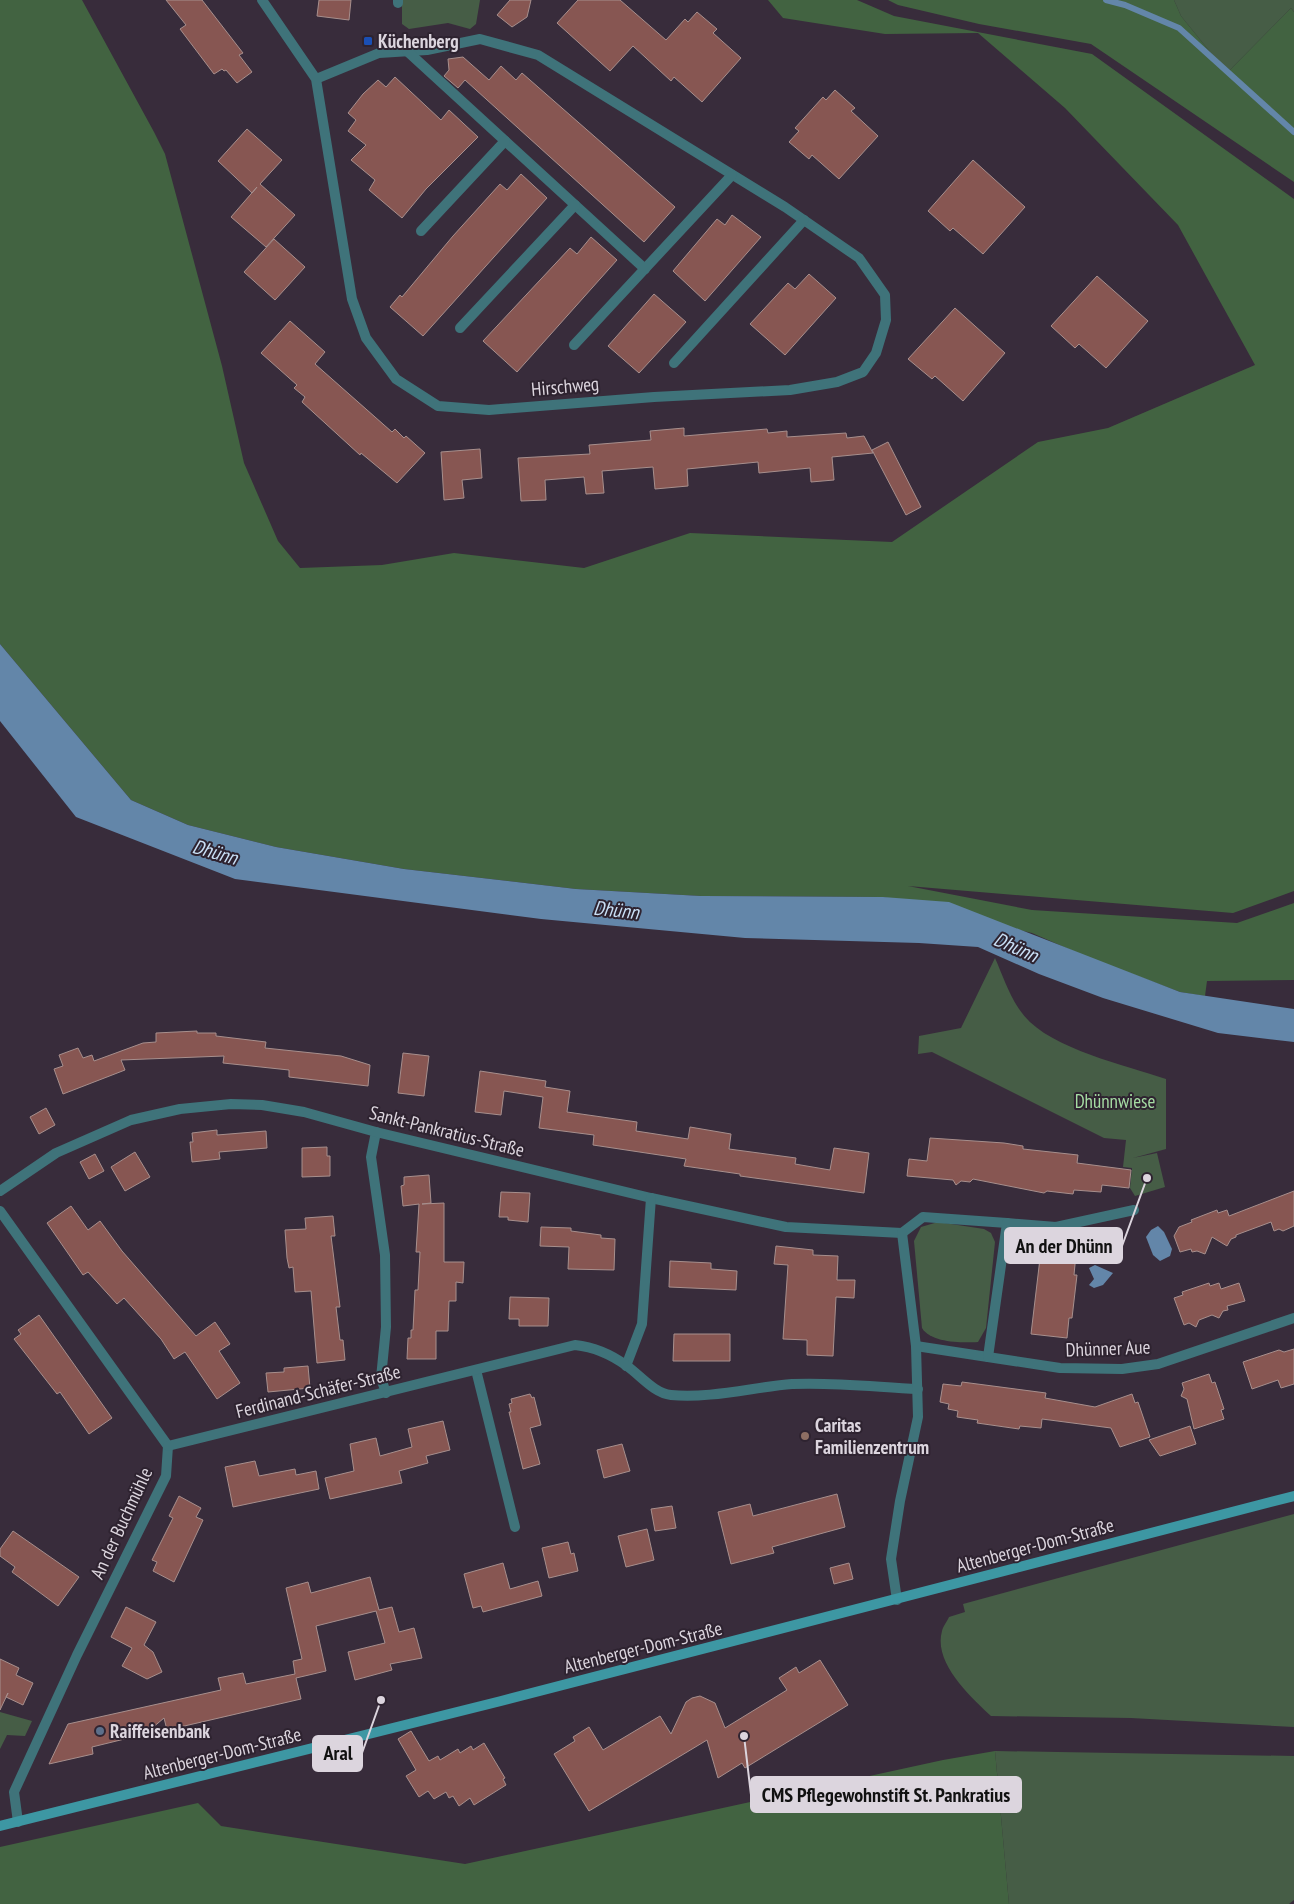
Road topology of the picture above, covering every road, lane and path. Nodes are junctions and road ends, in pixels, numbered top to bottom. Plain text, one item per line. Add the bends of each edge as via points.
1 (262, 0) edge
2 (407, 51) junction
3 (316, 79) junction
4 (505, 141) junction
5 (732, 175) junction
6 (575, 205) junction
7 (804, 220) junction
8 (420, 231) dead end
9 (646, 269) junction
10 (460, 328) dead end
11 (574, 345) dead end
12 (674, 364) dead end
13 (376, 1132) junction
14 (0, 1190) edge
15 (652, 1198) junction
16 (1134, 1210) dead end
17 (0, 1211) edge
18 (1007, 1223) junction
19 (902, 1233) junction
20 (1294, 1318) edge
21 (916, 1346) junction
22 (988, 1357) junction
23 (626, 1366) junction
24 (476, 1370) junction
25 (918, 1390) junction
26 (386, 1393) junction
27 (168, 1446) junction
28 (1294, 1496) edge
29 (515, 1527) dead end
30 (897, 1600) junction
31 (18, 1822) junction
32 (0, 1826) edge

1 - 3 street, Hirschweg
2 - 3 street, Hirschweg via 379,53
2 - 4 street
2 - 5 street, Hirschweg via 480,39 538,55
3 - 7 street, Hirschweg via 352,299 366,338 396,379 438,406 489,410 790,390 837,382 863,372 876,353 886,320 885,295 860,258
4 - 6 street
4 - 8 street
5 - 7 street, Hirschweg
5 - 9 street
6 - 9 street
6 - 10 street
7 - 12 street
9 - 11 street
13 - 14 street, Sankt-Pankratius-Straße via 304,1112 262,1105 231,1104 180,1109 131,1120 91,1136 56,1153
13 - 15 street, Sankt-Pankratius-Straße
13 - 26 street via 371,1157 385,1255 386,1327 381,1378
15 - 19 street, Sankt-Pankratius-Straße via 786,1227
15 - 23 street via 642,1324
16 - 18 street via 1056,1227
17 - 27 street
18 - 19 street via 923,1217
18 - 22 street
19 - 21 street
20 - 22 street, Dhünner Aue via 1149,1365 1084,1370
21 - 22 street, Dhünner Aue
21 - 25 street
23 - 24 street, Ferdinand-Schäfer-Straße via 593,1347 575,1345
23 - 25 street, Ferdinand-Schäfer-Straße via 650,1386 670,1395 793,1384
24 - 26 street, Ferdinand-Schäfer-Straße
24 - 29 street
25 - 30 street via 918,1416 891,1559
26 - 27 street, Ferdinand-Schäfer-Straße
27 - 31 street, An der Buchmühle via 166,1476 76,1655 14,1792
28 - 30 main road, Altenberger-Dom-Straße
30 - 31 main road, Altenberger-Dom-Straße
31 - 32 main road, Altenberger-Dom-Straße

